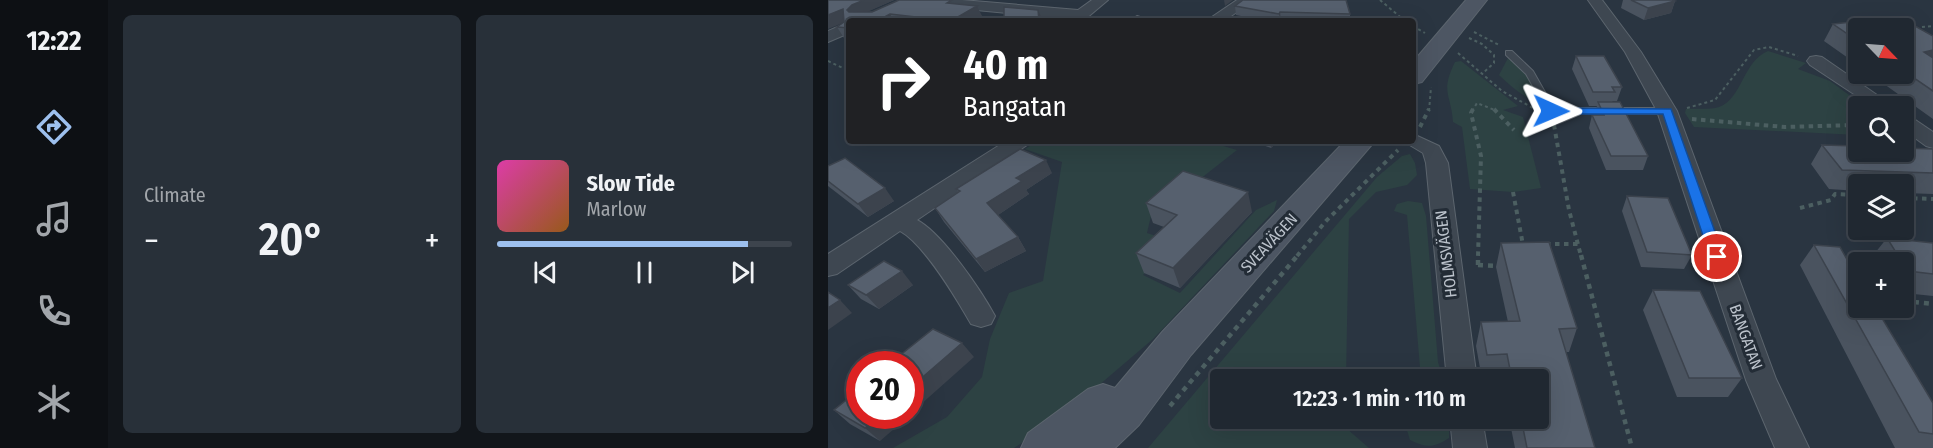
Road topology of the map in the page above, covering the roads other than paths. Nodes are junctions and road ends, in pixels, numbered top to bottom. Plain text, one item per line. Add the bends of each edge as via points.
1 (1101, 0) edge
2 (1247, 0) edge
3 (1476, 0) edge
4 (1595, 0) edge
5 (909, 1) edge
6 (1081, 18) edge
7 (1219, 18) edge
8 (846, 28) edge
9 (828, 37) edge
10 (1509, 53) road end
11 (1816, 61) road end
12 (1416, 73) edge
13 (1869, 96) edge
14 (1669, 115) junction
15 (1914, 128) edge
16 (1933, 142) edge
17 (1015, 144) edge
18 (1358, 144) edge
19 (1406, 144) edge
20 (898, 220) junction
21 (828, 267) edge
22 (981, 316) dead end
23 (1176, 343) junction
24 (1461, 369) edge
25 (1467, 429) edge
26 (1044, 448) edge
27 (1083, 448) edge
28 (1470, 448) edge
29 (1792, 448) edge

1 - 6 street
2 - 7 street
3 - 12 main road
4 - 14 street, BANGATAN via 1633,52
5 - 6 street
8 - 9 street
10 - 14 lane via 1530,73 1551,111
11 - 13 street
14 - 29 street, BANGATAN via 1758,370
15 - 16 street
17 - 20 street
18 - 23 main road, SVEAVÄGEN
19 - 24 street, HOLMSVÄGEN via 1432,150 1437,163
20 - 21 street
20 - 22 street via 920,232
23 - 26 main road, SVEAVÄGEN
23 - 27 main road, SVEAVÄGEN via 1123,411
25 - 28 street

